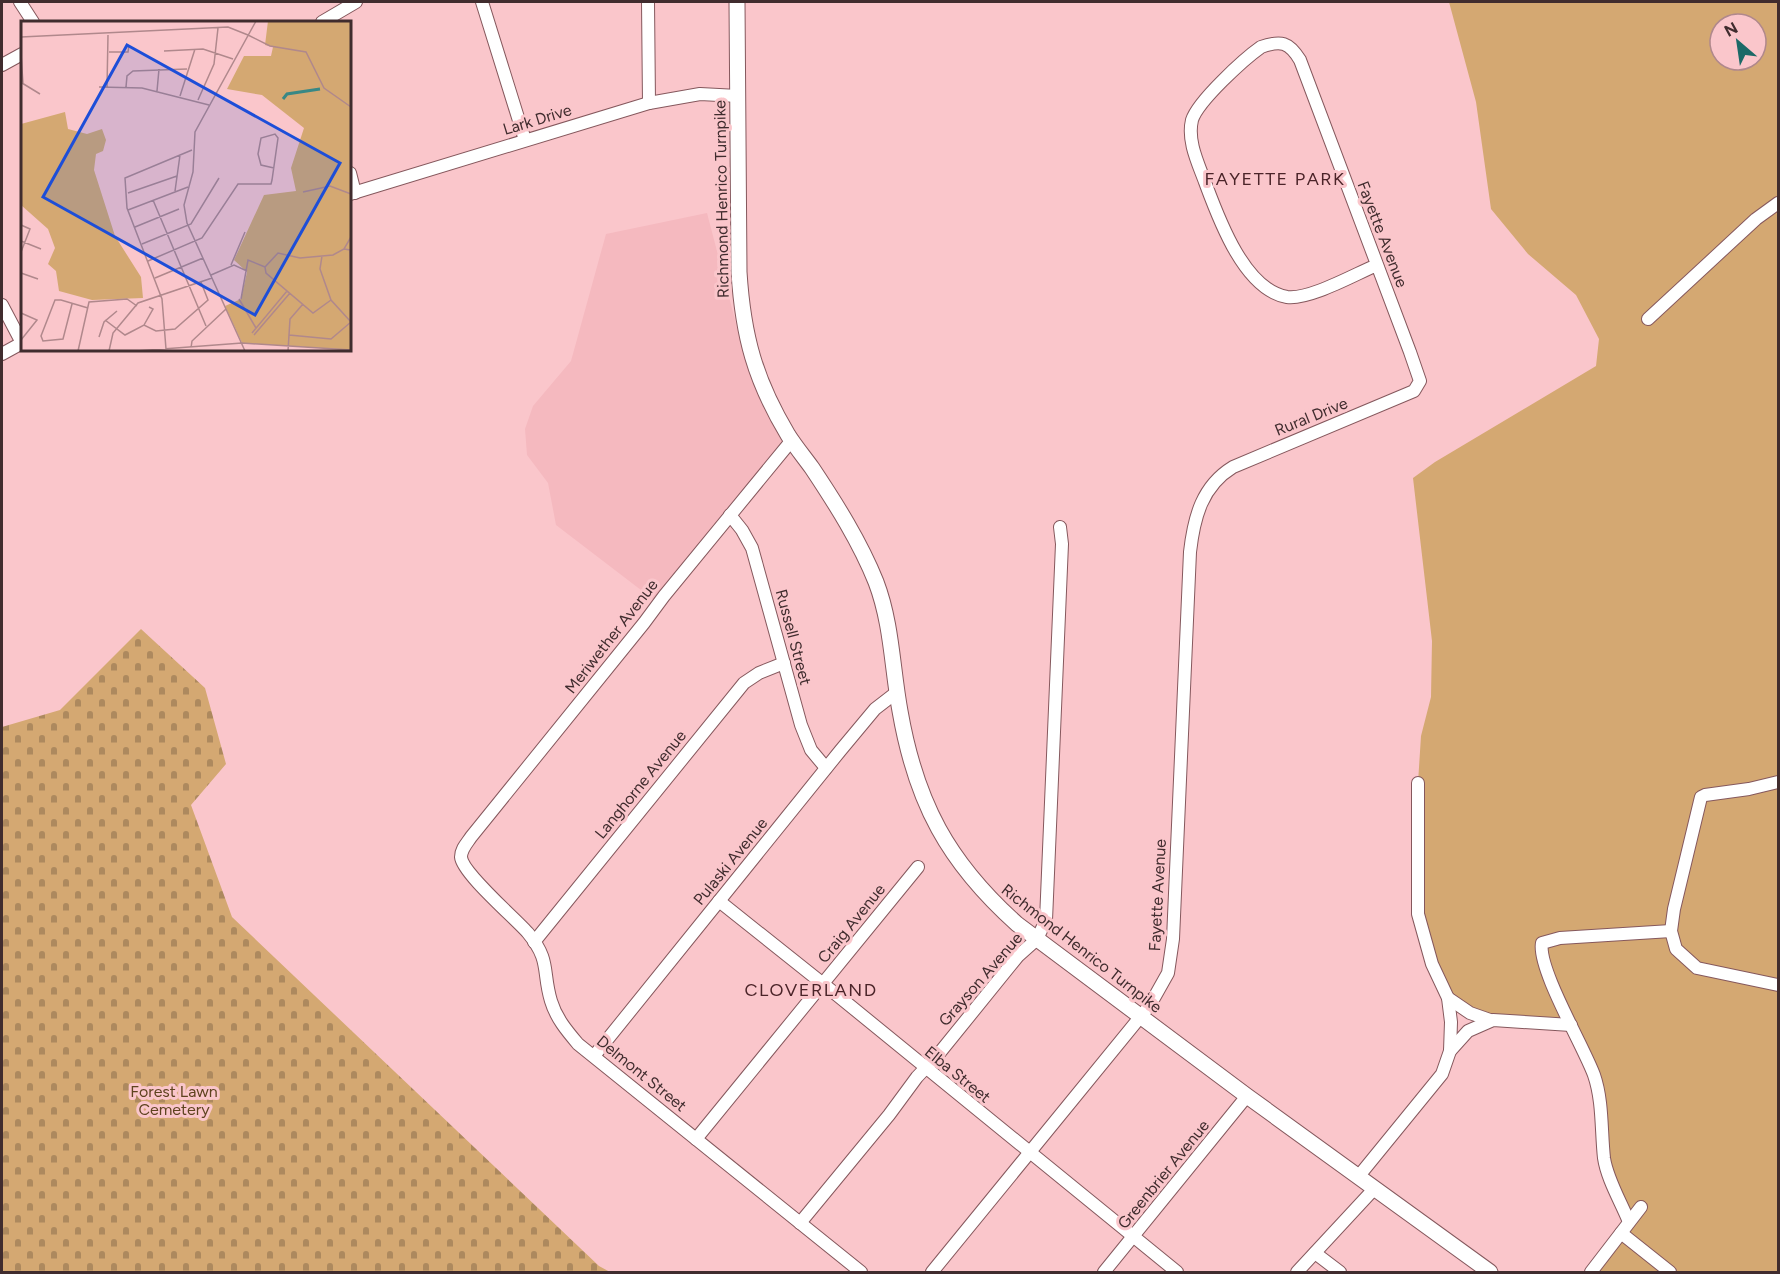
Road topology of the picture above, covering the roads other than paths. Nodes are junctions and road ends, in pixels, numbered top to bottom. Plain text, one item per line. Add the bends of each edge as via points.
1 (20, 2) edge
2 (356, 2) edge
3 (482, 2) edge
4 (648, 2) edge
5 (737, 2) edge
6 (32, 21) edge
7 (324, 21) edge
8 (21, 55) edge
9 (2, 65) edge
10 (738, 96) junction
11 (649, 103) junction
12 (525, 140) junction
13 (352, 194) edge
14 (1779, 203) edge
15 (1377, 265) junction
16 (2, 305) edge
17 (1648, 319) dead end
18 (21, 341) edge
19 (21, 344) edge
20 (2, 354) edge
21 (1419, 385) joint
22 (792, 440) junction
23 (1217, 479) joint
24 (729, 515) junction
25 (1060, 527) dead end
26 (784, 663) junction
27 (897, 692) junction
28 (826, 768) junction
29 (1779, 782) edge
30 (1418, 783) dead end
31 (461, 856) joint
32 (918, 867) dead end
33 (719, 901) junction
34 (1671, 931) junction
35 (1037, 939) junction
36 (534, 942) junction
37 (822, 984) junction
38 (1779, 985) edge
39 (1448, 998) junction
40 (1140, 1016) junction
41 (1490, 1020) junction
42 (1571, 1025) junction
43 (1450, 1052) junction
44 (594, 1056) junction
45 (926, 1068) junction
46 (1247, 1096) junction
47 (696, 1139) junction
48 (1029, 1152) junction
49 (1358, 1177) junction
50 (1374, 1189) junction
51 (1641, 1207) dead end
52 (1629, 1222) junction
53 (800, 1223) junction
54 (1621, 1233) junction
55 (1133, 1237) junction
56 (1315, 1253) junction
57 (861, 1272) edge
58 (932, 1272) edge
59 (1104, 1272) edge
60 (1177, 1272) edge
61 (1297, 1272) edge
62 (1340, 1272) edge
63 (1490, 1272) edge
64 (1591, 1272) edge
65 (1670, 1272) edge

1 - 6 street
2 - 7 street
3 - 12 street
4 - 11 street
5 - 10 main road, Richmond Henrico Turnpike
8 - 9 street
10 - 11 street, Lark Drive via 700,94
10 - 22 main road, Richmond Henrico Turnpike via 743,316 758,376
11 - 12 street, Lark Drive
12 - 13 street, Lark Drive
14 - 17 street via 1756,219
15 - 15 street, Fayette Avenue via 1307,296 1284,296 1257,279 1227,238 1195,154 1192,121 1214,90 1258,49 1279,43 1291,47 1300,60
15 - 21 street, Fayette Avenue
16 - 18 street
19 - 20 street
21 - 23 street, Rural Drive via 1414,391 1233,467
22 - 24 street, Meriwether Avenue
22 - 27 main road, Richmond Henrico Turnpike via 841,514 876,582 889,626
23 - 40 street, Fayette Avenue via 1197,512 1190,552 1170,967
24 - 26 street, Russell Street via 752,548
24 - 31 street, Meriwether Avenue via 471,837
25 - 35 street, Grayson Avenue via 1046,920
26 - 28 street, Russell Street via 807,742
26 - 36 street, Langhorne Avenue via 744,683
27 - 28 street, Pulaski Avenue via 875,710
27 - 35 main road, Richmond Henrico Turnpike via 916,777 935,824 958,862 983,892
28 - 33 street, Pulaski Avenue
29 - 34 street via 1701,798
30 - 39 street via 1418,914 1432,964
31 - 36 street, Delmont Street via 466,867
32 - 37 street, Craig Avenue
33 - 37 street, Elba Street
33 - 44 street, Pulaski Avenue
34 - 38 street via 1676,950 1697,968
34 - 42 street via 1560,938 1542,943 1547,970
35 - 40 main road, Richmond Henrico Turnpike
35 - 45 street, Grayson Avenue via 1018,956
36 - 44 street, Delmont Street via 544,957 550,996 561,1022 578,1044
37 - 45 street, Elba Street
37 - 47 street, Craig Avenue
39 - 41 street via 1470,1013
39 - 43 street
40 - 46 main road, Richmond Henrico Turnpike
40 - 48 street, Fayette Avenue
41 - 42 street
41 - 43 street via 1468,1031
42 - 52 street via 1596,1082 1607,1172
43 - 49 street via 1442,1074
44 - 47 street, Delmont Street
45 - 48 street, Elba Street
45 - 53 street, Grayson Avenue
46 - 49 main road, Richmond Henrico Turnpike
46 - 55 street, Greenbrier Avenue
47 - 53 street, Delmont Street
48 - 55 street, Elba Street
48 - 58 street, Fayette Avenue
49 - 50 main road, Richmond Henrico Turnpike
50 - 56 street
50 - 63 main road, Richmond Henrico Turnpike
51 - 52 street
52 - 54 street
53 - 57 street, Delmont Street
54 - 64 street
54 - 65 street
55 - 59 street, Greenbrier Avenue
55 - 60 street, Elba Street
56 - 61 street
56 - 62 street

